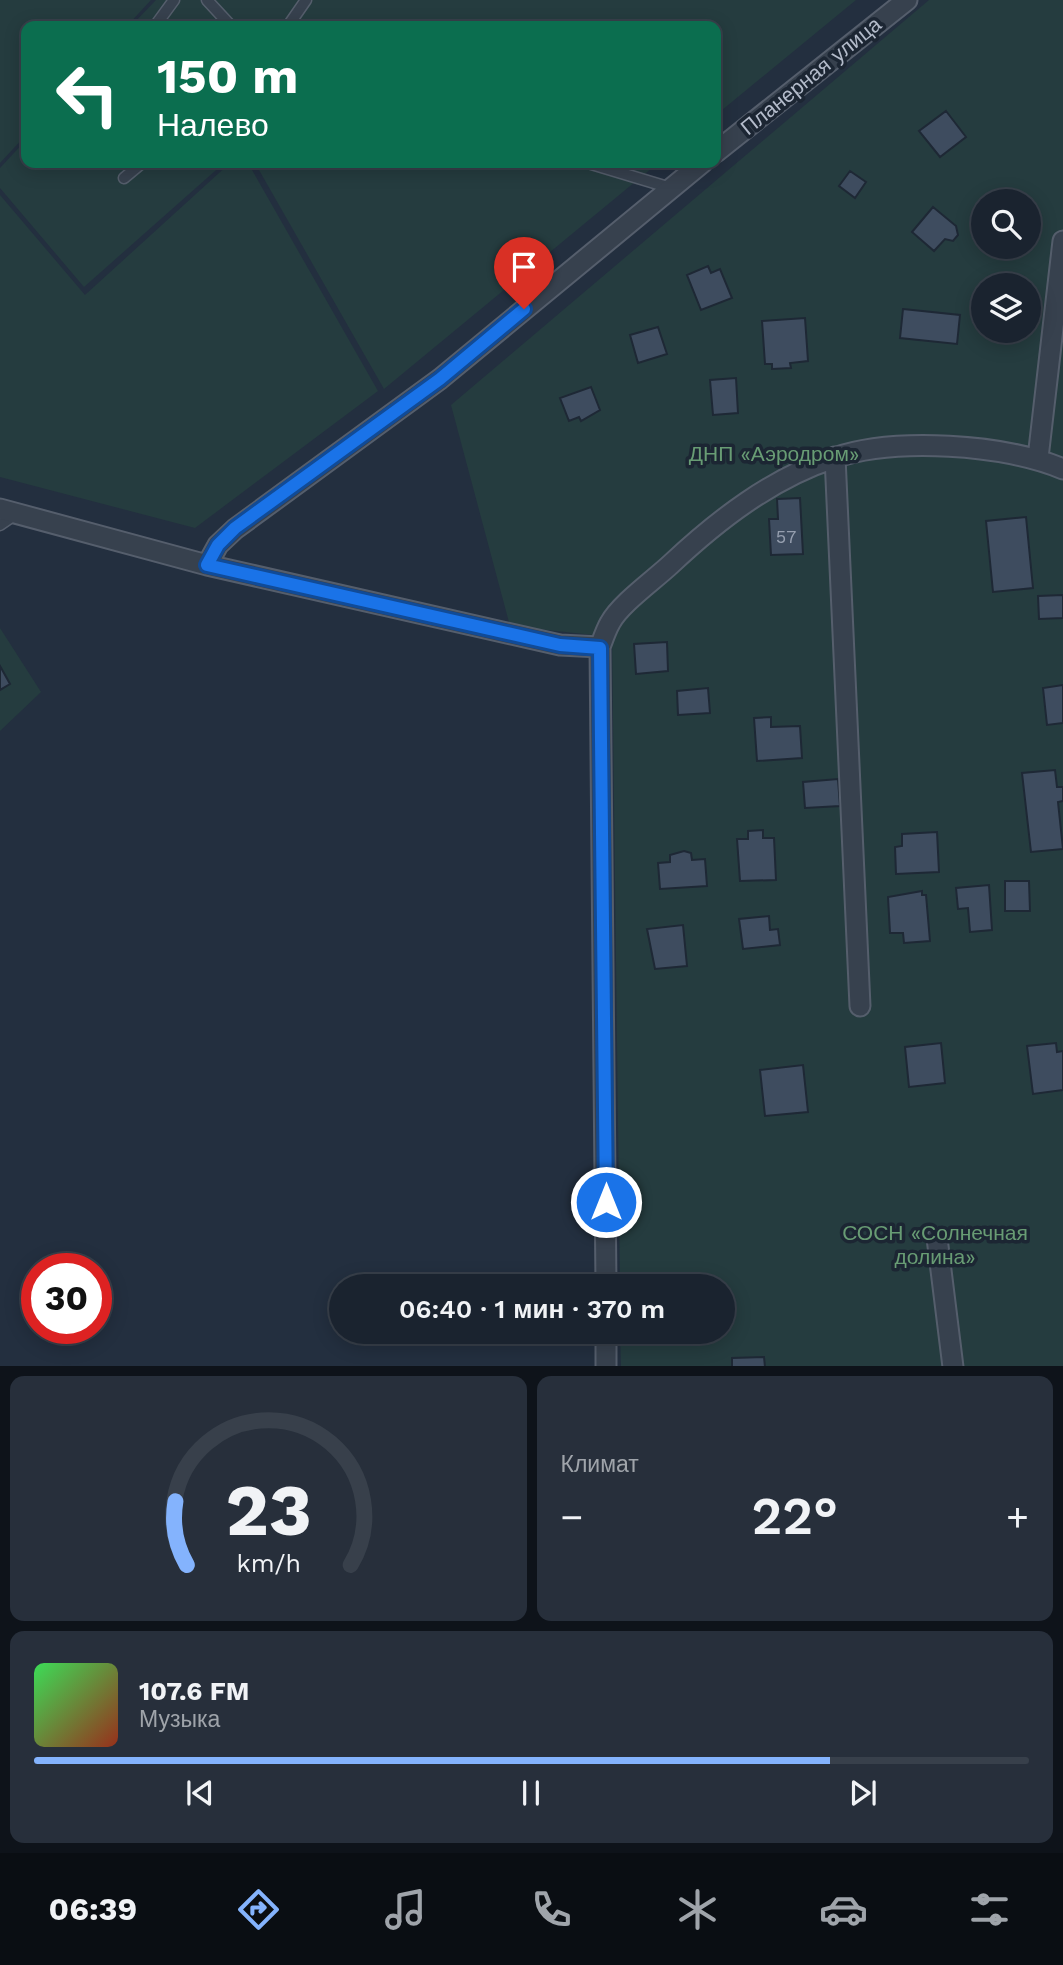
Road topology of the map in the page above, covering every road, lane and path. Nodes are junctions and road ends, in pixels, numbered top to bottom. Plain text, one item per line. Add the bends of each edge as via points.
1 (174, 0) edge
2 (207, 0) edge
3 (306, 0) edge
4 (906, 0) edge
5 (159, 21) edge
6 (226, 21) edge
7 (291, 21) edge
8 (721, 148) edge
9 (136, 168) edge
10 (605, 168) edge
11 (696, 168) edge
12 (124, 178) dead end
13 (671, 188) junction
14 (1063, 241) edge
15 (835, 457) junction
16 (1038, 458) junction
17 (1063, 469) edge
18 (5, 516) edge
19 (207, 565) junction
20 (600, 648) junction
21 (860, 1006) dead end
22 (937, 1238) dead end
23 (606, 1274) edge
24 (606, 1344) edge
25 (606, 1366) edge
26 (953, 1366) edge

1 - 5 lane
2 - 6 lane
3 - 7 lane
4 - 8 street, Планерная улица
9 - 12 lane
10 - 13 lane
11 - 13 street
13 - 19 street via 440,379 235,528
14 - 16 street
15 - 16 street via 904,446 971,447
15 - 20 street via 767,489 705,533 611,621
15 - 21 street
16 - 17 street
18 - 19 street
19 - 20 street via 560,645
20 - 23 street
22 - 26 street
24 - 25 street

